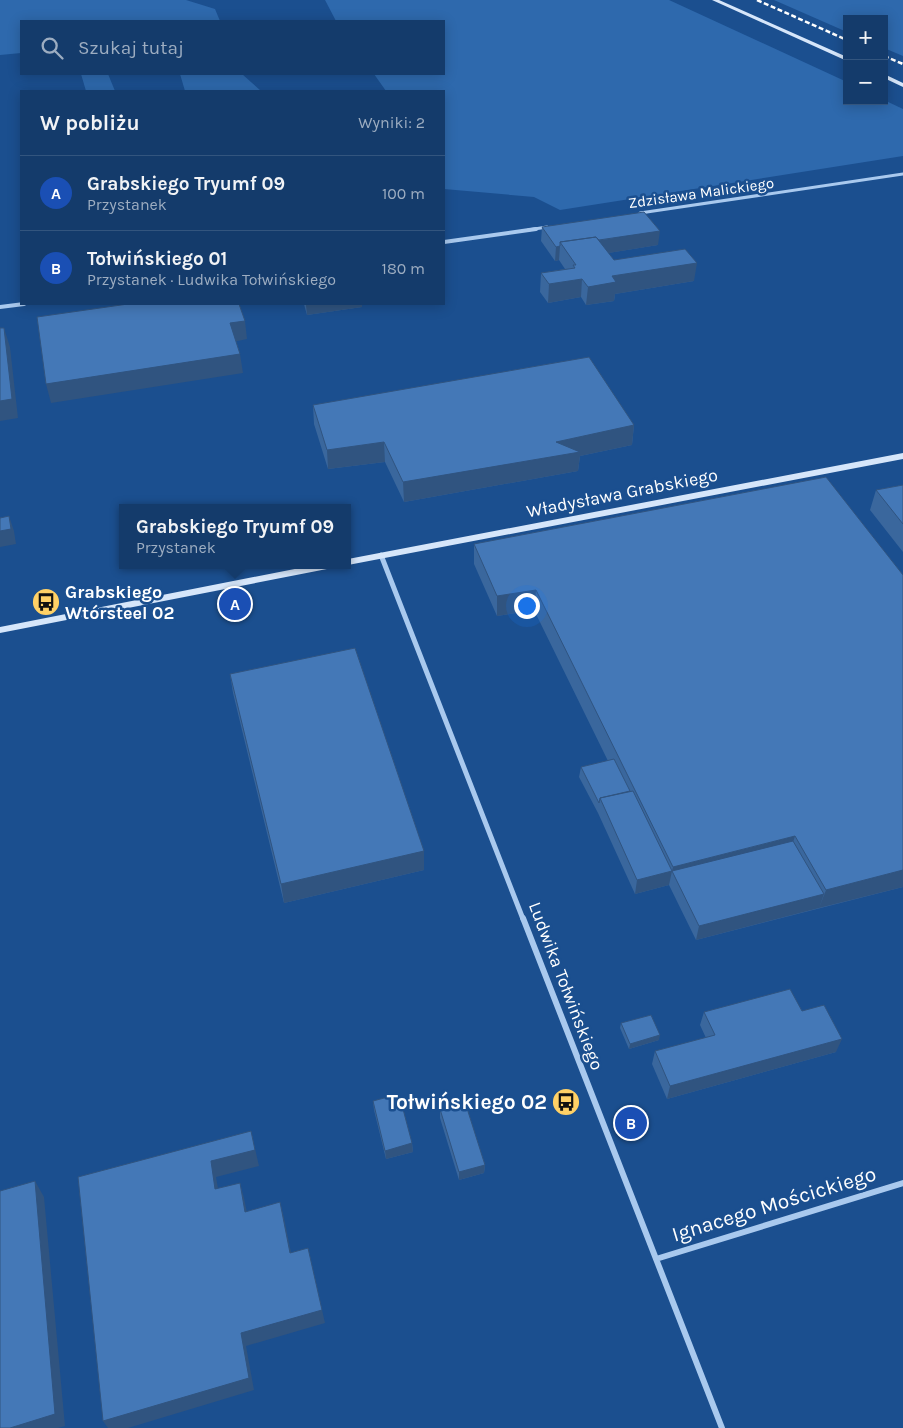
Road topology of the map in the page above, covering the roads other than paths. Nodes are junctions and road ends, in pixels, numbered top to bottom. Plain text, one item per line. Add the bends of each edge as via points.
1 (715, 0) edge
2 (843, 57) edge
3 (888, 78) edge
4 (903, 85) edge
5 (903, 174) edge
6 (639, 213) edge
7 (551, 226) edge
8 (445, 242) edge
9 (20, 304) edge
10 (0, 307) edge
11 (903, 456) edge
12 (382, 555) junction
13 (351, 561) edge
14 (312, 569) edge
15 (0, 630) edge
16 (903, 1183) edge
17 (656, 1259) junction
18 (722, 1428) edge

1 - 2 street
3 - 4 street
5 - 6 street, Zdzisława Malickiego
7 - 8 street
9 - 10 street
11 - 12 street, Władysława Grabskiego
12 - 13 street, Władysława Grabskiego
12 - 17 street, Ludwika Tołwińskiego
14 - 15 street
16 - 17 street, Ignacego Mościckiego
17 - 18 street, Ludwika Tołwińskiego

